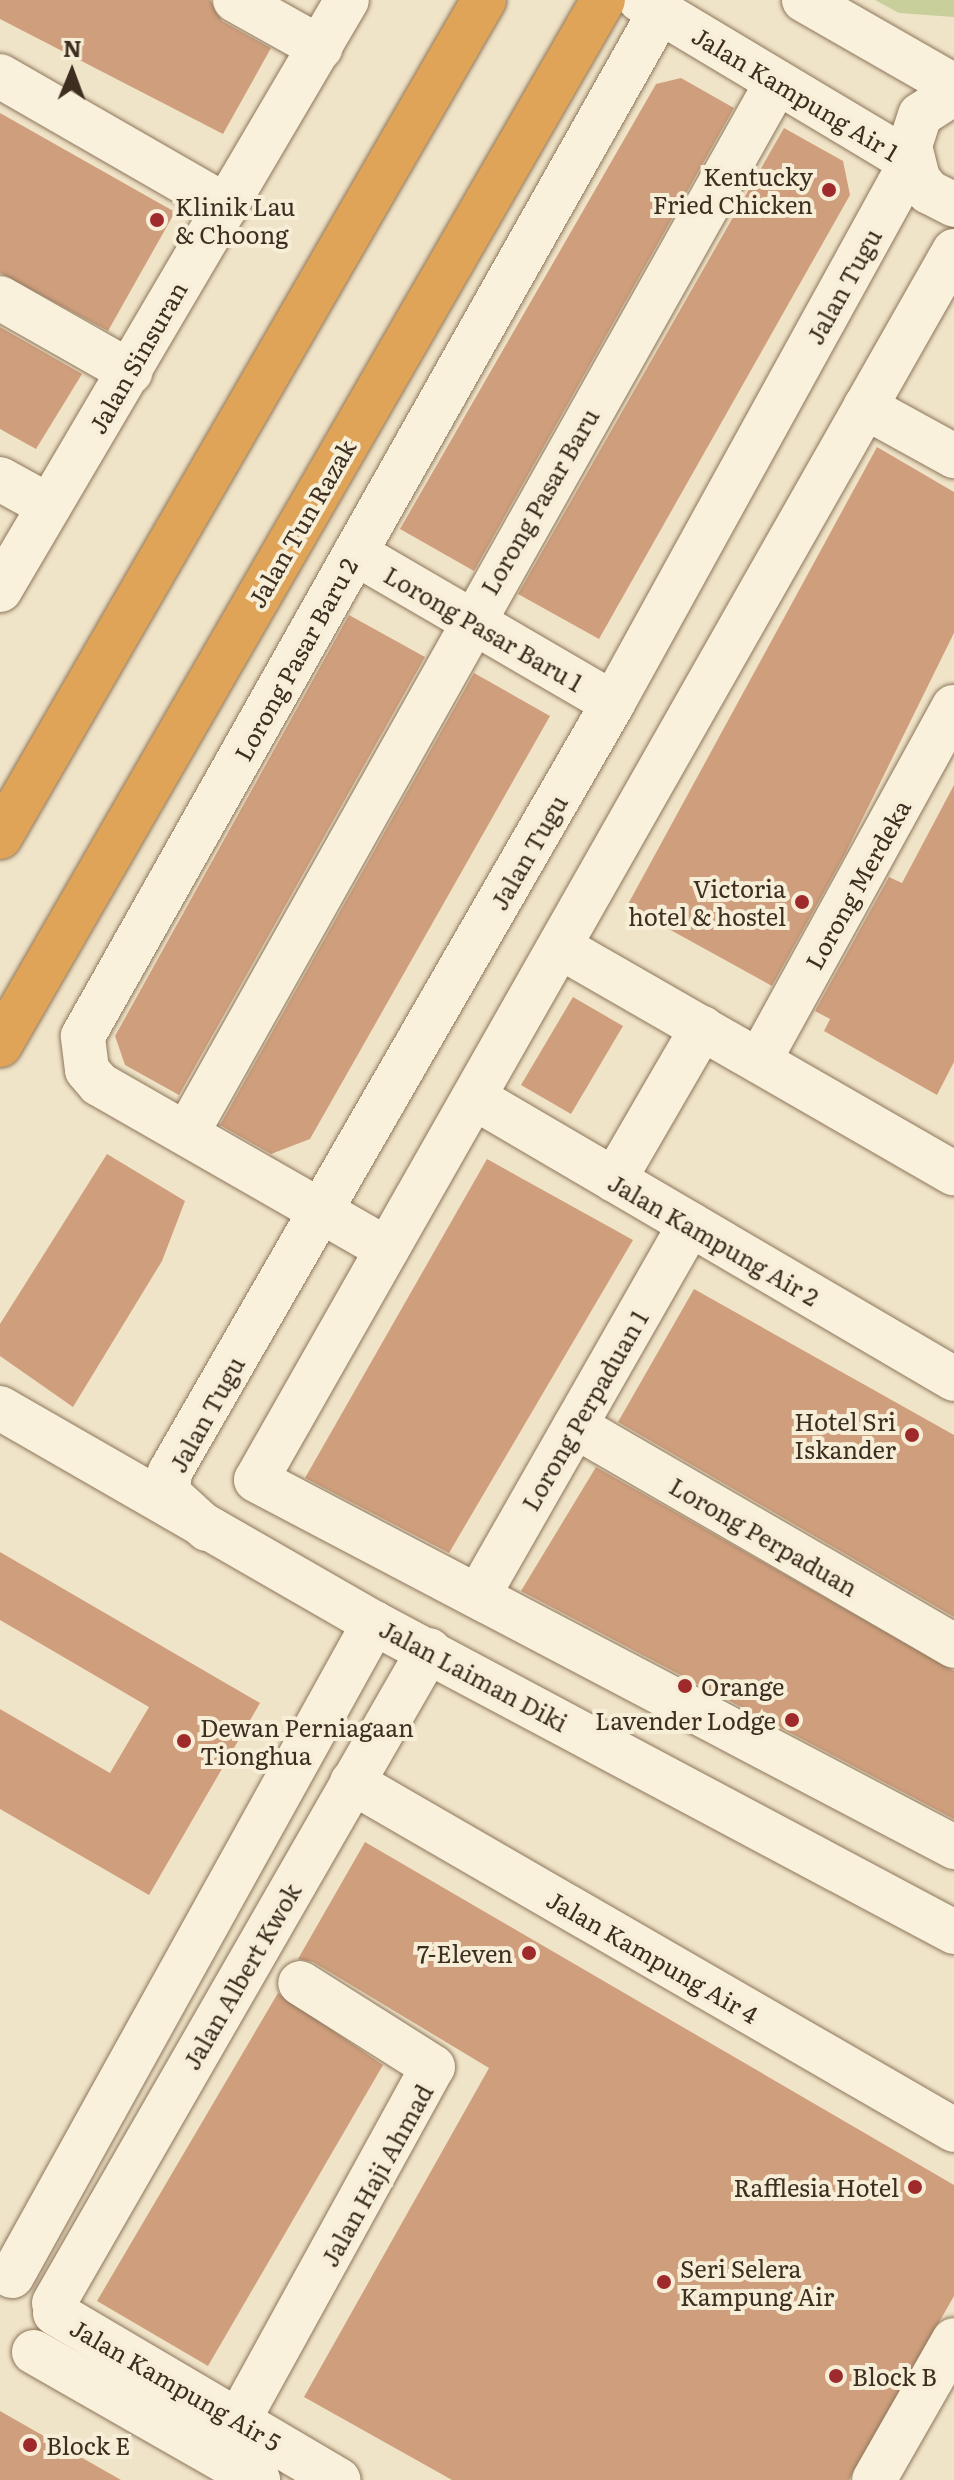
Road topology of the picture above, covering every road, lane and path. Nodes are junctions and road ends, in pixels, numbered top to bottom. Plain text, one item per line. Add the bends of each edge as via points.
1 (235, 0) edge
2 (347, 0) edge
3 (484, 0) edge
4 (518, 0) edge
5 (603, 0) edge
6 (804, 0) edge
7 (650, 6) edge
8 (321, 48) junction
9 (0, 76) edge
10 (777, 82) junction
11 (954, 86) edge
12 (954, 93) edge
13 (911, 162) junction
14 (374, 195) junction
15 (954, 205) edge
16 (226, 206) junction
17 (954, 251) edge
18 (0, 298) edge
19 (130, 372) junction
20 (865, 407) junction
21 (954, 456) edge
22 (0, 479) edge
23 (49, 506) junction
24 (355, 553) junction
25 (0, 590) edge
26 (471, 621) junction
27 (613, 703) junction
28 (954, 707) edge
29 (0, 837) edge
30 (562, 948) junction
31 (702, 1028) junction
32 (0, 1045) edge
33 (759, 1061) junction
34 (475, 1098) junction
35 (187, 1133) junction
36 (954, 1173) edge
37 (614, 1180) junction
38 (323, 1213) junction
39 (690, 1224) junction
40 (387, 1249) junction
41 (954, 1379) edge
42 (0, 1408) edge
43 (575, 1426) junction
44 (207, 1529) junction
45 (478, 1596) junction
46 (374, 1623) junction
47 (954, 1646) edge
48 (429, 1650) junction
49 (352, 1782) junction
50 (954, 1847) edge
51 (954, 1932) edge
52 (300, 1983) dead end
53 (954, 2130) edge
54 (6, 2278) edge
55 (55, 2308) junction
56 (954, 2340) edge
57 (17, 2352) edge
58 (238, 2421) junction
59 (247, 2477) edge
60 (338, 2480) edge
61 (874, 2480) edge

1 - 8 street
2 - 8 street, Jalan Sinsuran
3 - 14 highway
4 - 14 highway
5 - 32 highway, Jalan Tun Razak
6 - 11 street
7 - 10 street, Jalan Kampung Air 1
7 - 24 street, Lorong Pasar Baru 2
8 - 16 street, Jalan Sinsuran
9 - 16 street
10 - 13 street, Jalan Kampung Air 1
10 - 26 street, Lorong Pasar Baru
12 - 13 street, Jalan Tugu via 920,115
13 - 15 street via 929,192
13 - 27 street, Jalan Tugu
14 - 29 highway
16 - 19 street, Jalan Sinsuran
17 - 20 street
18 - 19 street
19 - 23 street, Jalan Sinsuran
20 - 21 street
20 - 30 street
22 - 23 street
23 - 25 street, Jalan Sinsuran
24 - 26 street, Lorong Pasar Baru 1
24 - 35 street, Lorong Pasar Baru 2 via 83,1036 87,1070 99,1084
26 - 27 street, Lorong Pasar Baru 1
26 - 35 street, Lorong Pasar Baru
27 - 38 street, Jalan Tugu
28 - 33 street, Lorong Merdeka
30 - 31 street
30 - 34 street
31 - 33 street
31 - 37 street
33 - 36 street
34 - 37 street, Jalan Kampung Air 2
34 - 40 street
35 - 38 street, Lorong Pasar Baru 2
37 - 39 street, Jalan Kampung Air 2
38 - 40 street, Lorong Pasar Baru 2
38 - 44 street, Jalan Tugu via 170,1472 168,1493
39 - 41 street, Jalan Kampung Air 2
39 - 43 street, Lorong Perpaduan 1
40 - 45 street via 256,1480
42 - 44 street, Jalan Laiman Diki
43 - 45 street, Lorong Perpaduan 1
43 - 47 street, Lorong Perpaduan
44 - 46 street, Jalan Laiman Diki
45 - 50 street
46 - 48 street, Jalan Laiman Diki
46 - 54 street
48 - 49 street, Jalan Albert Kwok
48 - 51 street, Jalan Laiman Diki
49 - 53 street, Jalan Kampung Air 4
49 - 55 street, Jalan Albert Kwok
52 - 58 street, Jalan Haji Ahmad via 433,2067
54 - 55 street, Jalan Kampung Air 5 via 38,2282
55 - 57 street, Jalan Albert Kwok via 50,2336
55 - 58 street, Jalan Kampung Air 5
56 - 61 street
57 - 59 street
58 - 60 street, Jalan Kampung Air 5

